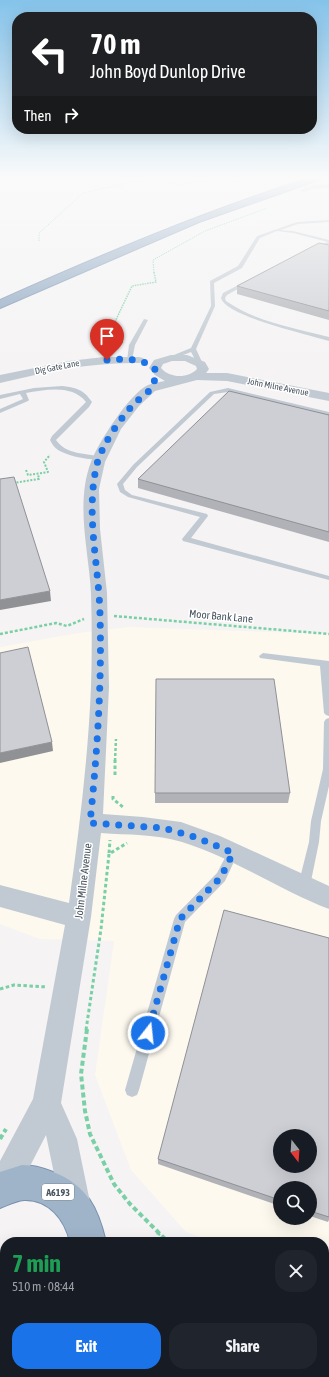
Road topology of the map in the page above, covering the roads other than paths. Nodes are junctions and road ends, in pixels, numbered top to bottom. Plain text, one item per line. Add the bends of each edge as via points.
1 (120, 242) edge
2 (141, 242) edge
3 (255, 242) edge
4 (329, 242) edge
5 (307, 250) edge
6 (251, 279) edge
7 (28, 280) dead end
8 (0, 304) edge
9 (146, 320) dead end
10 (329, 339) edge
11 (194, 349) junction
12 (134, 360) junction
13 (201, 364) junction
14 (160, 369) junction
15 (190, 377) junction
16 (227, 377) junction
17 (0, 379) edge
18 (22, 392) junction
19 (0, 397) edge
20 (329, 397) edge
21 (0, 411) edge
22 (329, 414) edge
23 (100, 458) junction
24 (329, 578) edge
25 (263, 656) dead end
26 (326, 664) edge
27 (329, 713) edge
28 (329, 722) edge
29 (90, 823) junction
30 (233, 853) junction
31 (304, 886) junction
32 (0, 896) edge
33 (329, 898) edge
34 (79, 917) junction
35 (132, 1090) dead end
36 (47, 1103) junction
37 (0, 1190) edge
38 (88, 1231) edge

1 - 7 highway
2 - 8 highway
3 - 11 lane via 240,267 212,282 213,306
4 - 5 lane
6 - 10 lane via 225,294 224,302 236,311
9 - 12 lane via 132,345
11 - 13 lane
11 - 14 lane
12 - 14 street, Dig Gate Lane
12 - 17 street, Dig Gate Lane via 86,361
13 - 14 street, John Milne Avenue via 187,358
13 - 15 street via 202,372
13 - 16 street, John Milne Avenue
14 - 15 street, John Milne Avenue
14 - 15 street via 168,378
14 - 23 street, John Milne Avenue via 115,428
15 - 16 street, John Milne Avenue
16 - 20 street, John Milne Avenue
18 - 19 lane
18 - 21 lane via 26,400
18 - 23 lane via 63,387 87,397 87,406 53,440 55,445 64,451
22 - 24 lane via 236,391 212,393 135,466 120,484 122,491 130,496 204,516 186,539
23 - 29 street, John Milne Avenue via 92,489 92,530 98,581 101,645
25 - 26 lane
26 - 27 lane
28 - 31 lane via 328,769
29 - 30 street via 164,828 198,838
29 - 34 street, John Milne Avenue
30 - 31 street
30 - 35 lane via 221,877 180,919
31 - 33 street
32 - 34 street
34 - 36 street, John Milne Avenue
36 - 37 street, John Milne Avenue
36 - 38 street via 62,1138
37 - 38 highway, A6193 via 22,1183 43,1184 62,1194

